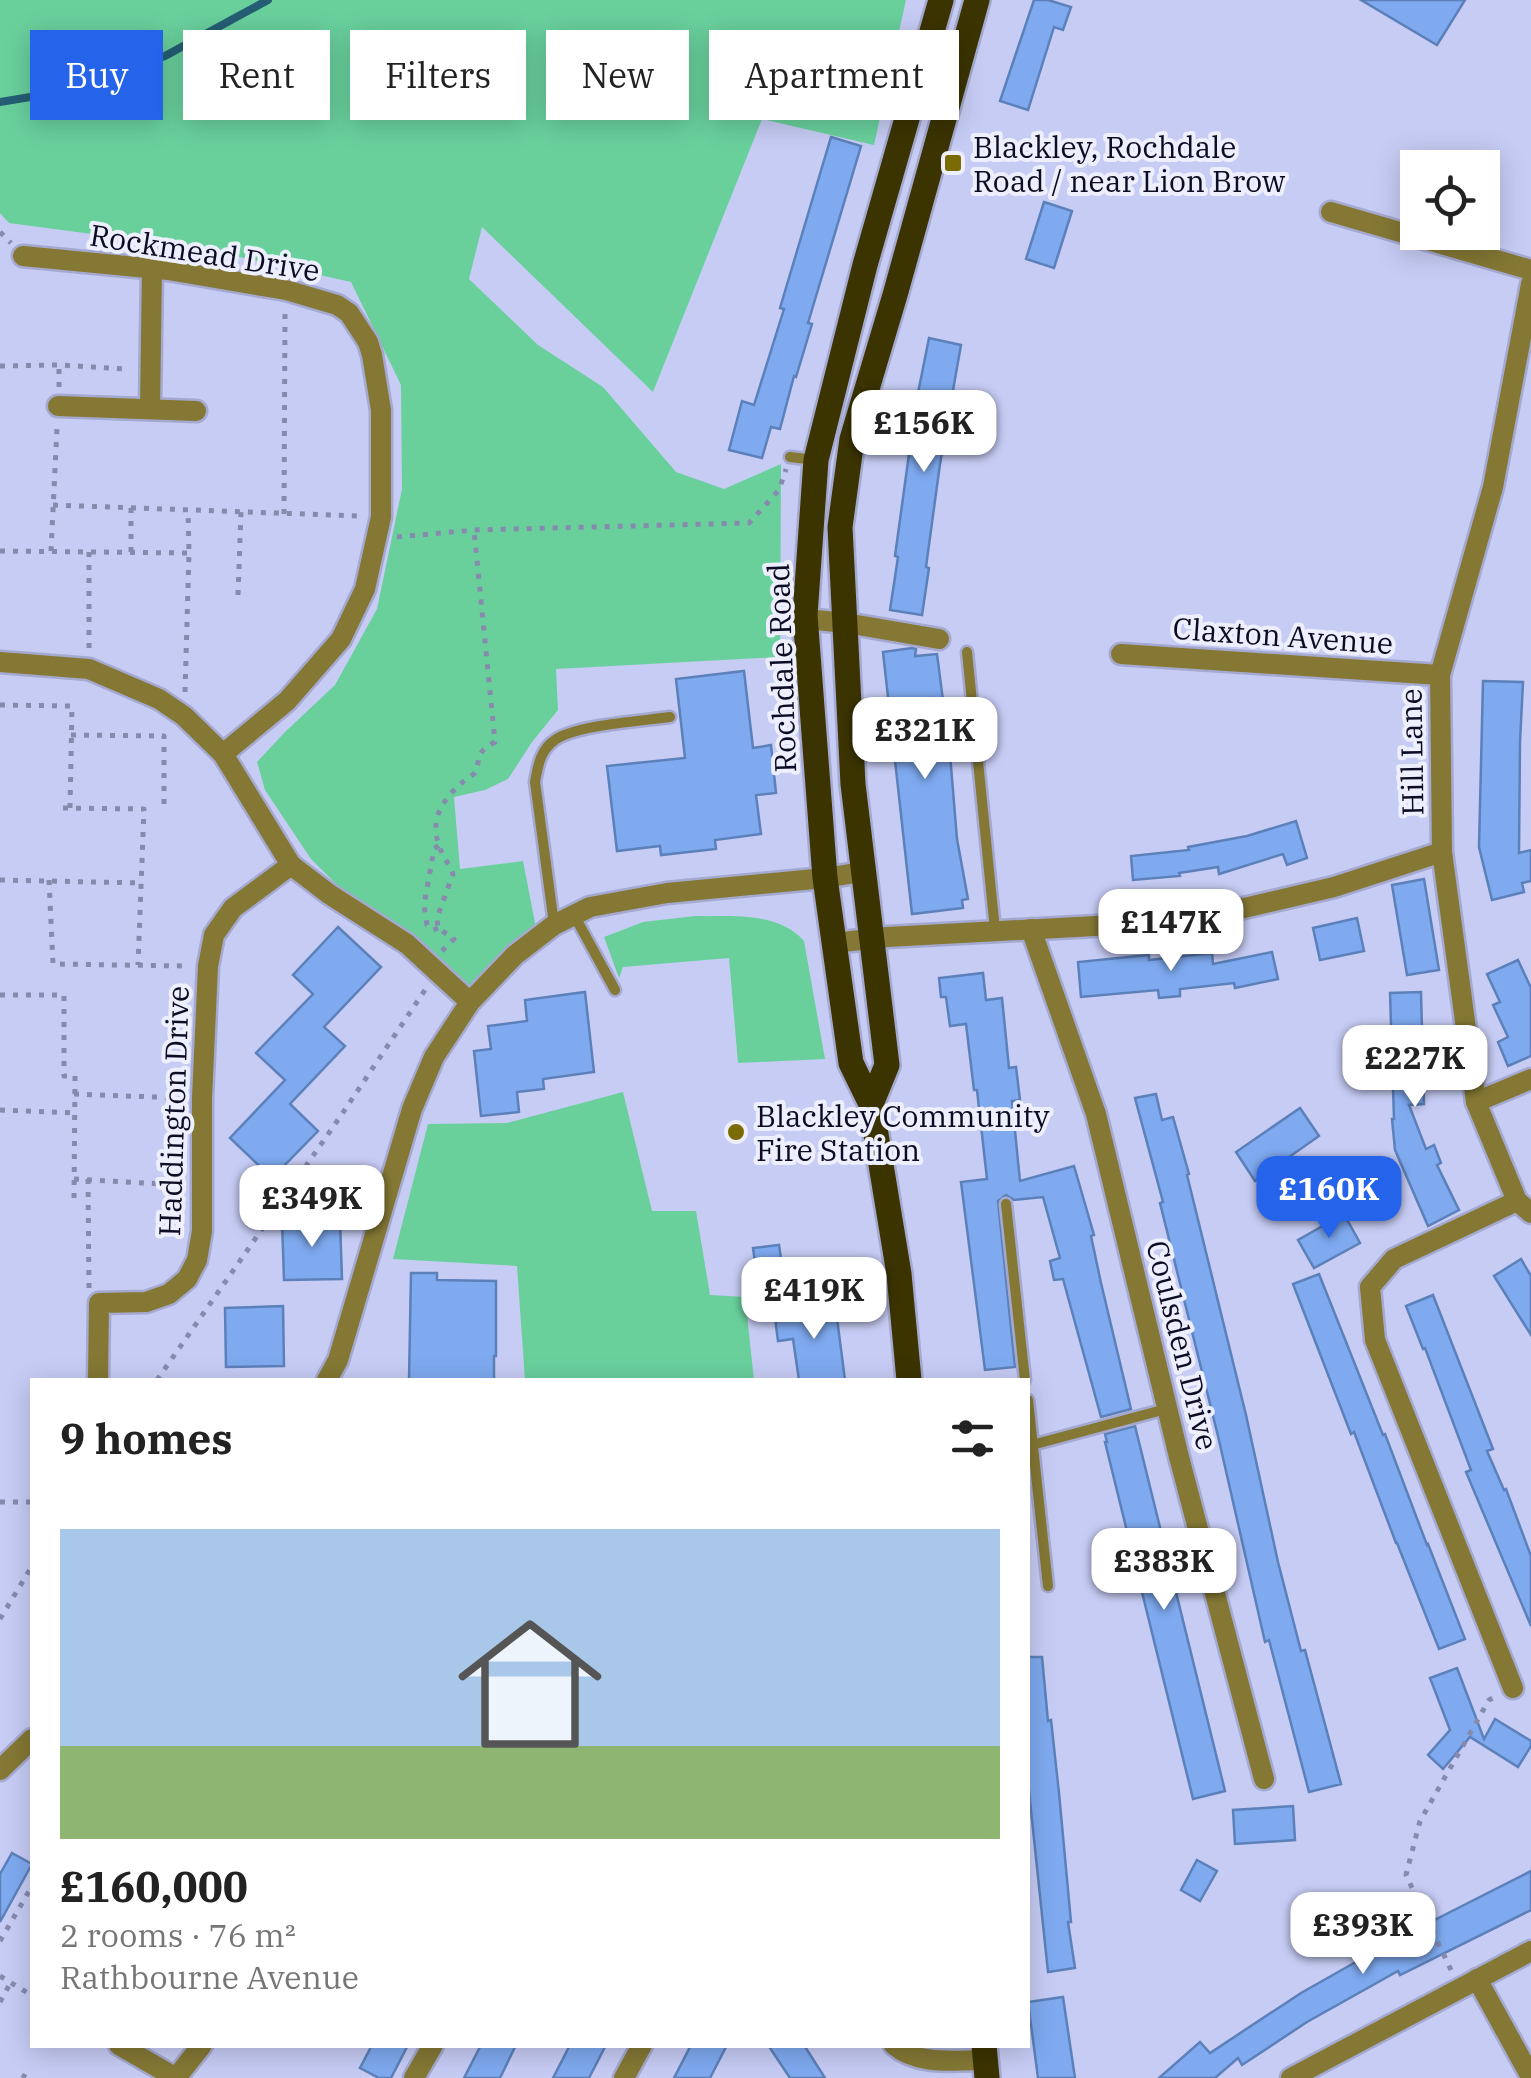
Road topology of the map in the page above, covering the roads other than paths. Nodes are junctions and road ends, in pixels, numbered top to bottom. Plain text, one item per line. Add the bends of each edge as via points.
1 (941, 0) edge
2 (977, 0) edge
3 (1330, 212) dead end
4 (23, 256) dead end
5 (152, 268) junction
6 (1531, 270) edge
7 (1531, 284) edge
8 (58, 406) road end
9 (150, 408) junction
10 (196, 411) dead end
11 (806, 619) junction
12 (846, 622) junction
13 (938, 639) dead end
14 (967, 652) dead end
15 (1121, 654) dead end
16 (0, 662) edge
17 (1440, 676) junction
18 (670, 718) dead end
19 (223, 754) junction
20 (1442, 852) junction
21 (291, 866) junction
22 (862, 872) junction
23 (825, 878) junction
24 (574, 915) junction
25 (554, 925) junction
26 (1031, 929) junction
27 (995, 931) junction
28 (870, 938) junction
29 (834, 943) junction
30 (615, 990) dead end
31 (470, 1002) junction
32 (1531, 1079) edge
33 (1476, 1102) junction
34 (871, 1104) junction
35 (1006, 1204) dead end
36 (1524, 1207) edge
37 (98, 1378) edge
38 (327, 1378) edge
39 (909, 1378) edge
40 (1025, 1378) edge
41 (1168, 1408) junction
42 (1030, 1422) edge
43 (1032, 1445) junction
44 (1048, 1586) dead end
45 (1513, 1688) road end
46 (30, 1741) edge
47 (0, 1770) edge
48 (1264, 1779) dead end
49 (1531, 1952) edge
50 (1468, 1984) junction
51 (124, 2048) edge
52 (200, 2048) edge
53 (430, 2048) edge
54 (640, 2048) edge
55 (897, 2048) edge
56 (985, 2061) edge
57 (1531, 2077) edge
58 (176, 2078) edge
59 (414, 2078) edge
60 (624, 2078) edge
61 (1291, 2078) edge

1 - 11 main road, Rochdale Road via 803,458
2 - 12 main road, Rochdale Road via 852,439 840,527
3 - 6 street
4 - 5 street, Rockmead Drive
5 - 9 street
5 - 19 street, Rockmead Drive via 286,290 349,312 368,342 381,410 380,517 365,589 340,639 287,701
7 - 17 street, Hill Lane via 1493,486
8 - 9 street
9 - 10 street
11 - 12 street
11 - 23 main road, Rochdale Road
12 - 13 street
12 - 22 main road, Rochdale Road
14 - 27 lane
15 - 17 street, Claxton Avenue
16 - 19 street via 90,669 184,716
17 - 20 street, Hill Lane
18 - 25 lane via 582,730 554,740 539,760 535,782
19 - 21 street
20 - 26 street via 1334,888 1188,921
20 - 33 street, Hill Lane
21 - 31 street via 407,944
21 - 37 street, Haddington Drive via 233,908 214,936 197,1260 188,1279 169,1294 146,1302 99,1303
22 - 23 street
22 - 28 main road, Rochdale Road
23 - 24 street via 667,892
23 - 29 main road, Rochdale Road
24 - 25 street
24 - 30 lane
25 - 31 street
26 - 27 street
26 - 41 street, Coulsden Drive via 1096,1114
27 - 28 street
28 - 29 street
28 - 34 main road, Rochdale Road via 887,1065
29 - 34 main road, Rochdale Road via 850,1064
31 - 38 street via 434,1057 412,1110
32 - 33 street
33 - 36 street, Hill Lane
34 - 39 main road, Rochdale Road
35 - 40 lane
36 - 45 street via 1394,1259 1370,1286 1375,1340
41 - 43 lane
41 - 48 street, Coulsden Drive
42 - 43 lane
43 - 44 lane
46 - 47 street
49 - 50 street
50 - 57 street
50 - 61 street
51 - 58 street
52 - 58 street
53 - 59 street
54 - 60 street
55 - 56 street via 916,2057

